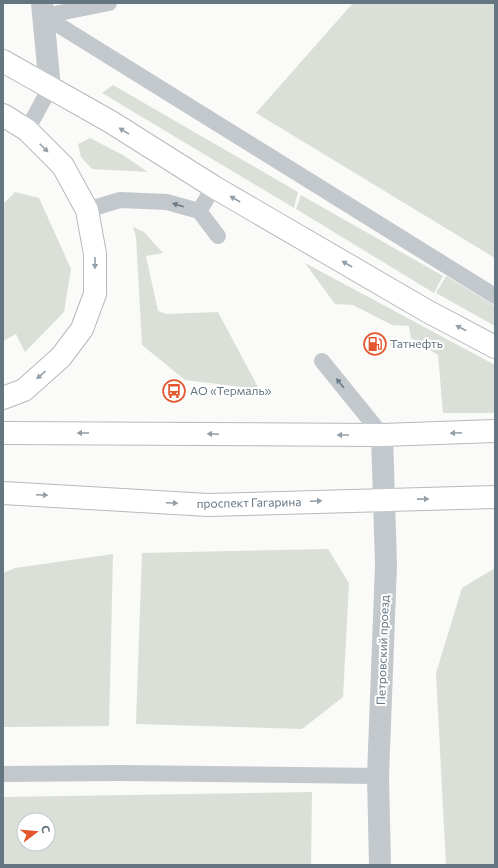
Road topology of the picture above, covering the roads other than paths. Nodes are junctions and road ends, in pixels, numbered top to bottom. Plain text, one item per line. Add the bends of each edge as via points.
1 (109, 3) edge
2 (43, 10) edge
3 (3, 61) edge
4 (50, 88) junction
5 (3, 115) edge
6 (26, 130) junction
7 (214, 187) junction
8 (87, 210) junction
9 (199, 211) junction
10 (218, 236) dead end
11 (495, 296) edge
12 (495, 347) edge
13 (322, 361) dead end
14 (3, 398) edge
15 (495, 431) edge
16 (3, 432) edge
17 (382, 436) junction
18 (3, 493) edge
19 (495, 497) edge
20 (384, 499) junction
21 (3, 774) edge
22 (378, 776) junction
23 (380, 865) edge

1 - 2 lane
2 - 4 street
2 - 11 lane
3 - 4 main road
4 - 6 lane
7 -> 4 main road via 111,122
5 - 6 main road
6 -> 8 main road via 63,166
7 - 9 lane
12 -> 7 main road
9 -> 8 lane via 167,202 120,200
8 -> 14 main road via 95,254 94,294 82,329 55,362 24,390
9 - 10 lane
17 -> 13 lane
15 -> 17 main road
17 -> 16 main road
17 - 20 street, Петровский проезд
18 -> 20 main road, проспект Гагарина via 208,504
20 -> 19 main road, проспект Гагарина
20 - 22 street, Петровский проезд via 386,565
21 - 22 lane
22 - 23 street, Петровский проезд

